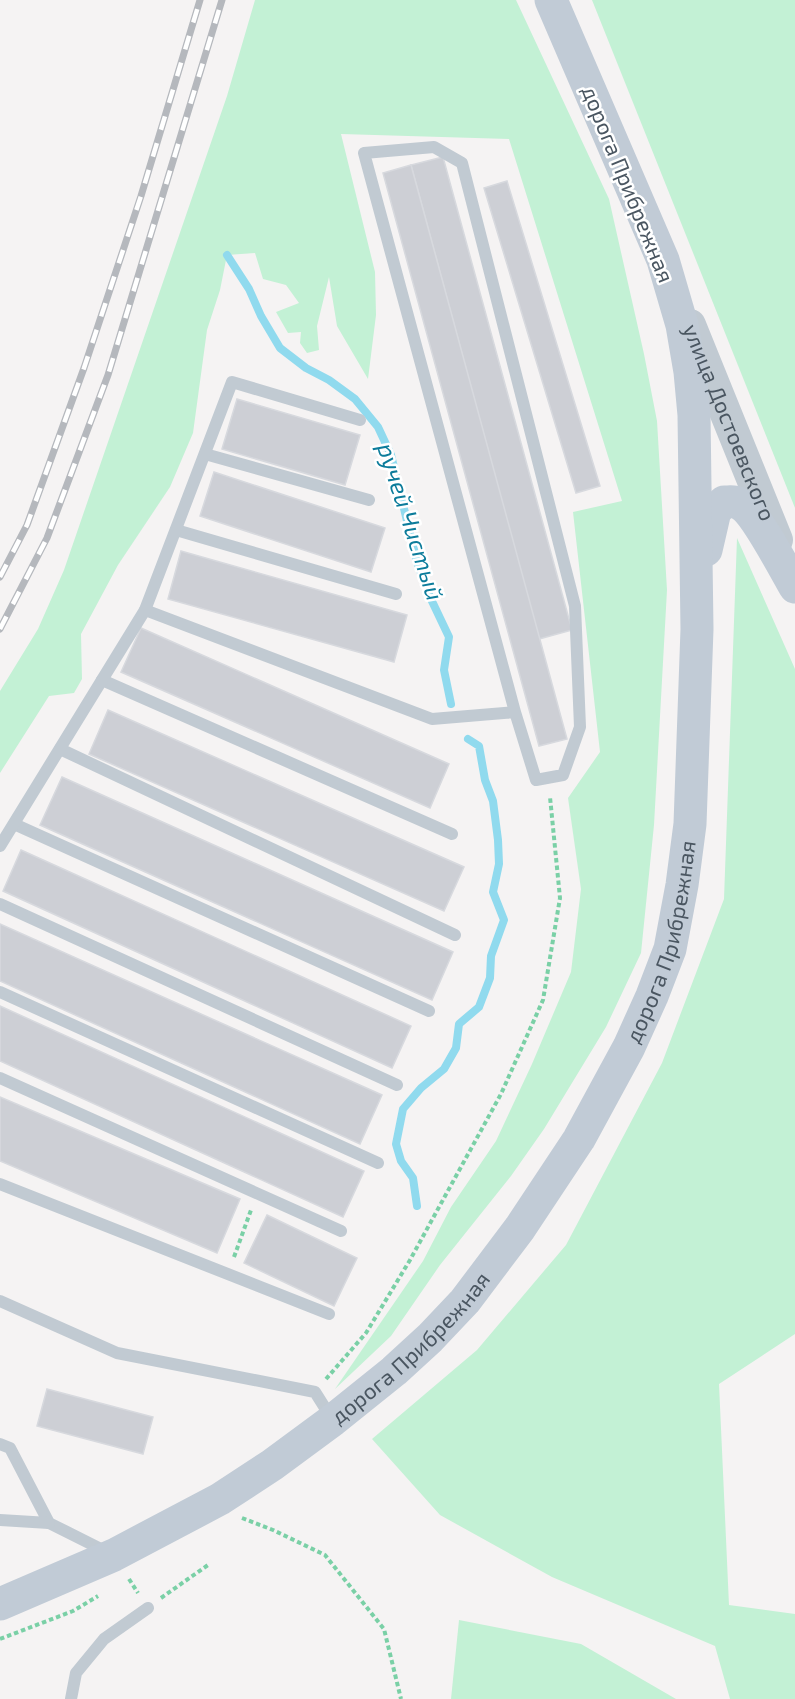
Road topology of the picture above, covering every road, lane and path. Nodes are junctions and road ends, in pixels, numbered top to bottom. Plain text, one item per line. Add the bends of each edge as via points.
1 (550, 0) edge
2 (663, 260) junction
3 (360, 420) dead end
4 (205, 454) junction
5 (369, 500) dead end
6 (176, 530) junction
7 (795, 586) edge
8 (396, 594) dead end
9 (145, 610) junction
10 (697, 629) junction
11 (102, 680) junction
12 (515, 712) junction
13 (60, 749) junction
14 (548, 778) junction
15 (14, 824) junction
16 (452, 834) dead end
17 (0, 846) edge
18 (0, 904) edge
19 (454, 935) dead end
20 (0, 992) edge
21 (429, 1011) dead end
22 (0, 1078) edge
23 (397, 1085) dead end
24 (378, 1163) dead end
25 (0, 1184) edge
26 (258, 1193) junction
27 (341, 1231) dead end
28 (227, 1274) junction
29 (0, 1301) edge
30 (329, 1314) dead end
31 (315, 1392) junction
32 (333, 1420) junction
33 (0, 1444) edge
34 (220, 1499) junction
35 (0, 1520) edge
36 (49, 1524) junction
37 (114, 1556) junction
38 (208, 1565) dead end
39 (0, 1604) edge
40 (147, 1608) junction
41 (71, 1699) edge
42 (401, 1699) edge

1 - 2 main road, дорога Прибрежная
2 - 7 street, улица Достоевского
2 - 10 main road, дорога Прибрежная via 682,325 694,415
3 - 4 lane via 232,382
4 - 5 lane
4 - 6 lane
6 - 8 lane
6 - 9 lane
7 - 10 main road via 746,507 724,502 715,511 708,535
9 - 11 lane
9 - 12 lane via 432,719
10 - 32 main road, дорога Прибрежная via 690,824 682,885 670,949 647,1006 579,1139 507,1246 465,1301 430,1338
11 - 13 lane
11 - 16 lane
12 - 14 lane via 536,780
12 - 14 lane via 364,153 434,147 462,163 575,606 580,727 563,775
13 - 15 lane
13 - 19 lane
14 - 31 path via 560,898 543,1000 501,1094 410,1260 366,1333
15 - 17 lane
15 - 21 lane
18 - 23 lane
20 - 24 lane
22 - 26 lane
25 - 28 lane
26 - 27 lane
26 - 28 path
28 - 30 lane
29 - 31 lane via 117,1353
31 - 32 lane
32 - 34 main road, дорога Прибрежная
33 - 36 lane via 10,1448
34 - 37 main road, дорога Прибрежная
34 - 42 path via 231,1513 326,1555 384,1629
35 - 36 lane
36 - 37 lane
37 - 39 main road, дорога Прибрежная
37 - 40 path
38 - 40 path
40 - 41 lane via 104,1639 76,1673

